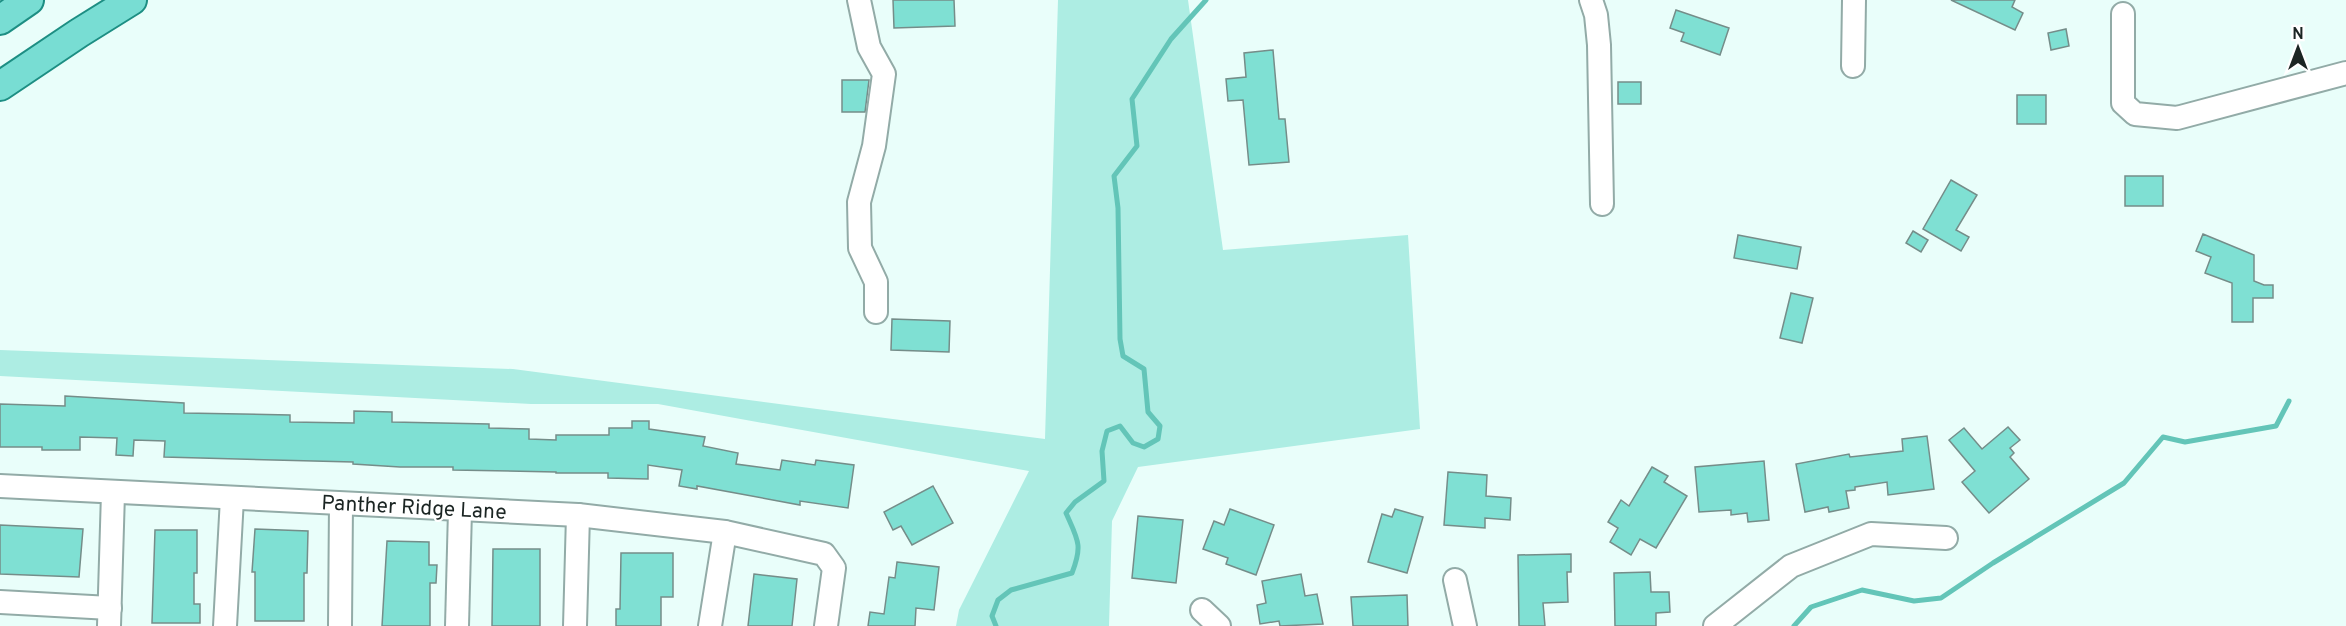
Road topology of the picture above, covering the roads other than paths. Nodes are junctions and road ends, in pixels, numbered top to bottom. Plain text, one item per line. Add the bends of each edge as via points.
1 (29, 0) edge
2 (132, 0) edge
3 (859, 0) edge
4 (1592, 0) edge
5 (1854, 0) edge
6 (2123, 14) dead end
7 (0, 20) edge
8 (1853, 66) dead end
9 (2346, 73) edge
10 (0, 87) edge
11 (1602, 204) dead end
12 (876, 312) dead end
13 (0, 486) edge
14 (113, 493) junction
15 (232, 498) junction
16 (341, 504) junction
17 (460, 510) junction
18 (578, 515) junction
19 (725, 532) junction
20 (1946, 538) dead end
21 (1455, 580) dead end
22 (0, 602) edge
23 (1202, 610) dead end
24 (109, 617) edge
25 (225, 626) edge
26 (340, 626) edge
27 (457, 626) edge
28 (575, 626) edge
29 (710, 626) edge
30 (826, 626) edge
31 (1219, 626) edge
32 (1465, 626) edge
33 (1715, 626) edge

1 - 7 main road
2 - 10 main road
3 - 12 street via 869,47 884,74 874,146 859,202 860,248 876,282
4 - 11 street via 1599,45
5 - 8 street
6 - 9 street via 2123,103 2135,114 2177,118
13 - 14 street, Panther Ridge Lane
14 - 15 street, Panther Ridge Lane
14 - 24 street
15 - 16 street, Panther Ridge Lane
15 - 25 street
16 - 17 street, Panther Ridge Lane
16 - 26 street
17 - 18 street, Panther Ridge Lane
17 - 27 street
18 - 19 street, Panther Ridge Lane
18 - 28 street
19 - 29 street
19 - 30 street, Panther Ridge Lane via 824,554 834,568
20 - 33 street via 1870,534 1791,566
21 - 32 street
22 - 24 street
23 - 31 street

